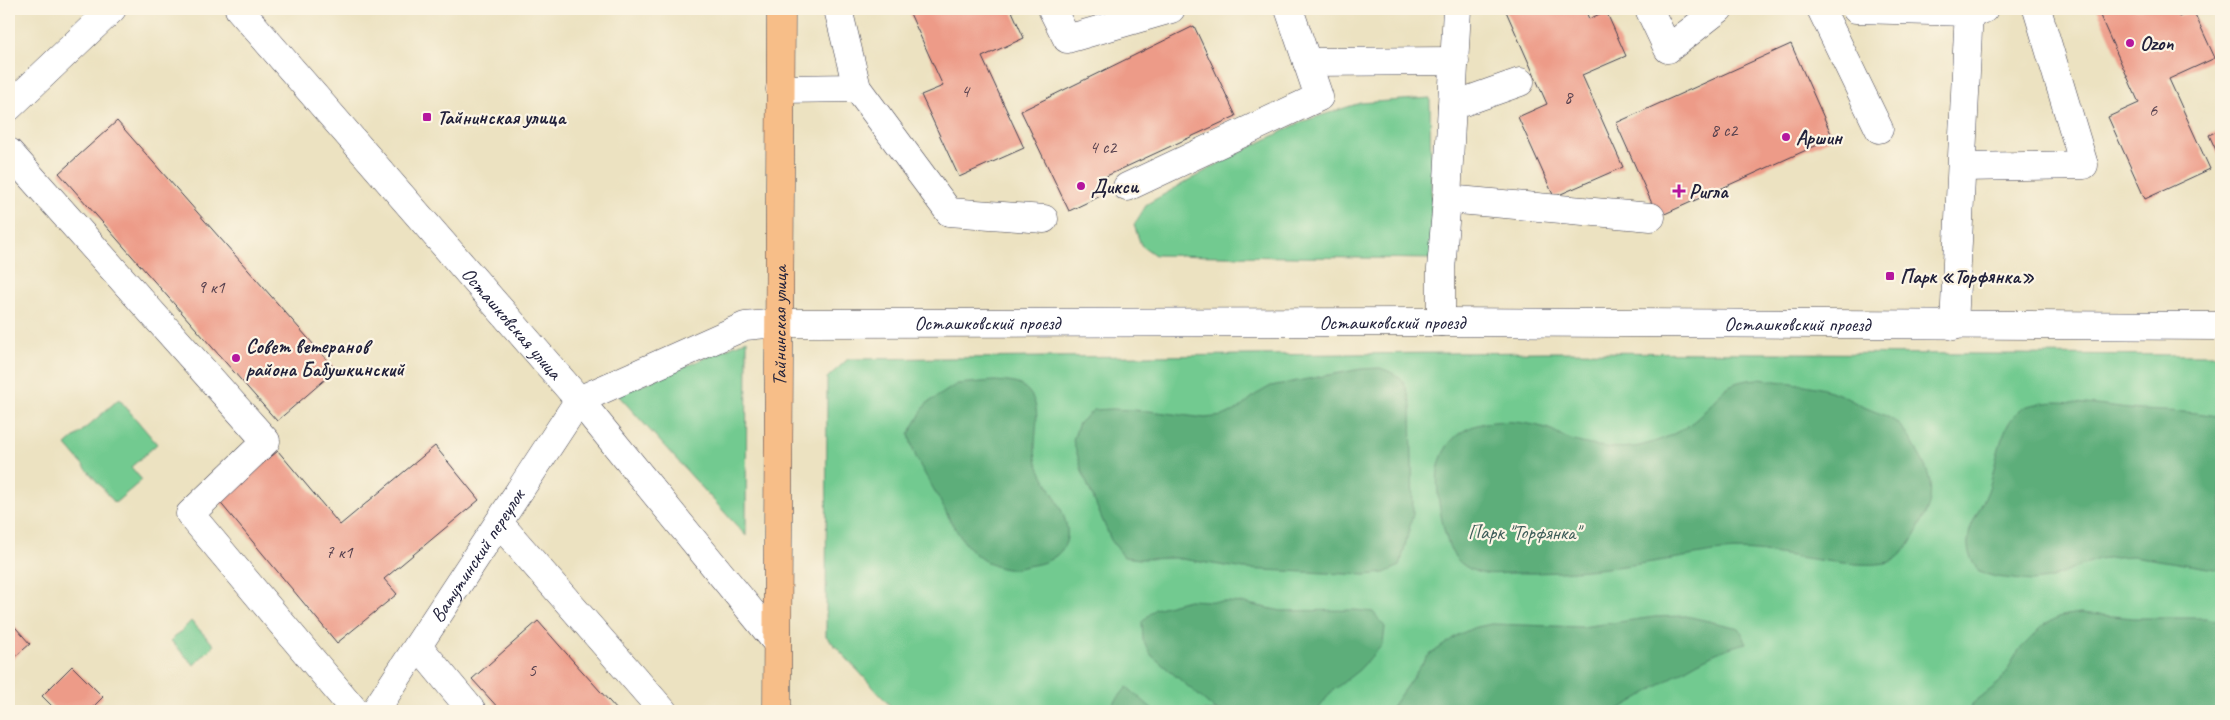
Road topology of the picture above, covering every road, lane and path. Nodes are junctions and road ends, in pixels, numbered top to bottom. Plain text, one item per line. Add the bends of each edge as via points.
1 (112, 9) edge
2 (239, 9) edge
3 (781, 9) edge
4 (838, 9) edge
5 (1052, 9) edge
6 (1172, 9) edge
7 (1289, 9) edge
8 (1458, 9) edge
9 (1649, 9) edge
10 (1720, 9) edge
11 (1821, 9) edge
12 (1856, 9) edge
13 (2036, 9) edge
14 (1974, 10) edge
15 (1455, 61) junction
16 (1307, 62) junction
17 (1520, 82) dead end
18 (857, 88) junction
19 (780, 89) junction
20 (1452, 106) junction
21 (9, 107) edge
22 (1879, 129) dead end
23 (9, 152) edge
24 (1962, 167) junction
25 (1126, 187) dead end
26 (1447, 199) junction
27 (1651, 217) dead end
28 (1044, 219) dead end
29 (1441, 322) junction
30 (778, 323) junction
31 (1954, 326) junction
32 (2221, 326) edge
33 (579, 400) junction
34 (498, 523) junction
35 (777, 643) junction
36 (418, 646) junction
37 (355, 711) edge
38 (375, 711) edge
39 (472, 711) edge
40 (663, 711) edge
41 (777, 711) edge

1 - 21 street
2 - 33 street, Осташковская улица
3 - 19 main road, Тайнинская улица
4 - 18 street
5 - 6 street via 1067,39
7 - 16 street
8 - 15 street
9 - 10 street via 1668,49
11 - 22 street
12 - 14 street
13 - 24 street via 2084,165
14 - 24 street
15 - 16 street
15 - 20 street
16 - 25 street via 1319,97
17 - 20 street
18 - 19 street
18 - 28 street via 949,212
19 - 30 main road, Тайнинская улица
20 - 26 street
23 - 37 street via 266,441 190,514
24 - 31 street
26 - 27 street
26 - 29 street via 1441,269
29 - 30 street, Осташковский проезд
29 - 31 street, Осташковский проезд
30 - 33 street, Осташковский проезд via 745,326
30 - 35 main road, Тайнинская улица
31 - 32 street, Осташковский проезд
33 - 34 street, Ватутинский переулок
33 - 35 street, Осташковская улица
34 - 36 street, Ватутинский переулок
34 - 40 street
35 - 41 main road, Тайнинская улица
36 - 38 street, Ватутинский переулок
36 - 39 street

